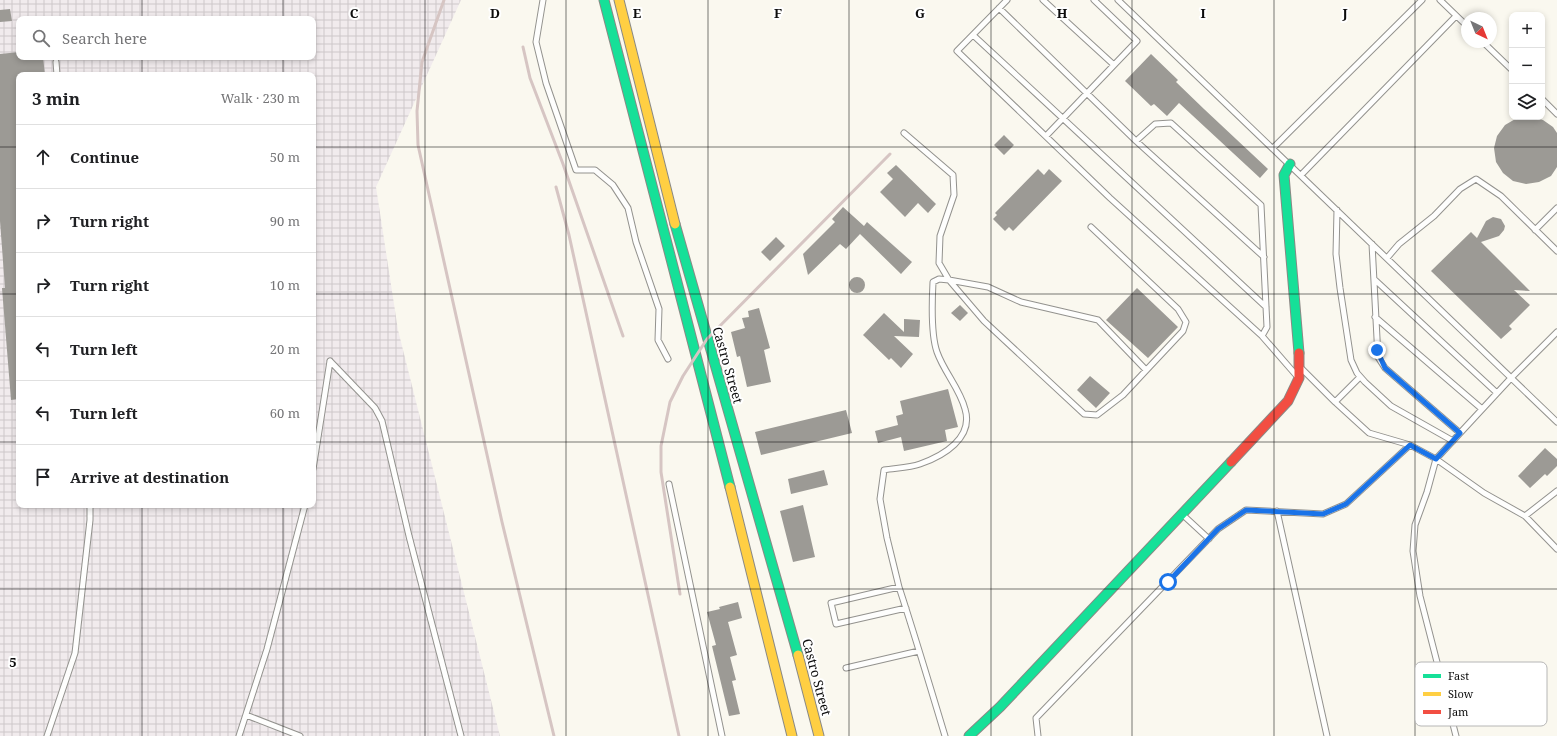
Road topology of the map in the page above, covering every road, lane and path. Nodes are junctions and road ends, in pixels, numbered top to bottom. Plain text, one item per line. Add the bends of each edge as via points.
1 (543, 0) edge
2 (604, 0) edge
3 (619, 0) edge
4 (1007, 0) edge
5 (1043, 0) edge
6 (1094, 0) edge
7 (1118, 0) edge
8 (1422, 0) edge
9 (1440, 0) edge
10 (999, 8) junction
11 (1456, 16) junction
12 (1461, 21) edge
13 (973, 35) junction
14 (1489, 48) edge
15 (56, 62) dead end
16 (1114, 65) junction
17 (1509, 67) edge
18 (57, 72) edge
19 (1087, 94) junction
20 (1545, 102) edge
21 (1557, 114) edge
22 (1063, 118) junction
23 (904, 133) dead end
24 (1046, 136) junction
25 (1136, 141) junction
26 (1273, 148) junction
27 (1290, 164) junction
28 (1301, 175) junction
29 (1557, 208) edge
30 (1337, 210) junction
31 (1091, 227) dead end
32 (1535, 230) junction
33 (1372, 244) junction
34 (1557, 251) edge
35 (1264, 257) junction
36 (1387, 258) junction
37 (1374, 279) junction
38 (949, 280) junction
39 (1266, 307) junction
40 (1376, 317) junction
41 (1557, 332) edge
42 (1262, 336) junction
43 (668, 359) dead end
44 (1299, 367) junction
45 (1146, 370) junction
46 (1360, 376) junction
47 (1299, 378) junction
48 (1511, 378) junction
49 (1497, 393) junction
50 (1335, 402) junction
51 (1482, 409) junction
52 (1557, 422) edge
53 (1460, 433) junction
54 (1453, 441) junction
55 (1410, 445) junction
56 (316, 450) edge
57 (1436, 459) junction
58 (669, 484) dead end
59 (1556, 493) edge
60 (90, 508) edge
61 (304, 508) edge
62 (1277, 511) junction
63 (1182, 513) junction
64 (1525, 516) junction
65 (1209, 539) junction
66 (1557, 549) edge
67 (899, 587) junction
68 (906, 608) junction
69 (919, 651) junction
70 (1437, 662) edge
71 (846, 668) dead end
72 (246, 715) junction
73 (1453, 726) edge
74 (47, 736) edge
75 (239, 736) edge
76 (300, 736) edge
77 (461, 736) edge
78 (722, 736) edge
79 (792, 736) edge
80 (819, 736) edge
81 (945, 736) edge
82 (969, 736) edge
83 (1038, 736) edge
84 (1327, 736) edge
85 (1456, 736) edge

1 - 43 lane via 536,42 559,122 576,170 595,170 612,185 628,208 636,242 659,309 658,340
2 - 79 main road, Castro Street via 697,354
3 - 80 main road, Castro Street via 644,108
4 - 10 lane
5 - 16 lane
6 - 16 lane via 1137,41
7 - 26 lane
8 - 26 lane
9 - 11 lane
10 - 13 lane
10 - 19 lane
11 - 12 lane
11 - 28 lane
13 - 22 lane
13 - 24 lane via 957,51
14 - 17 lane
15 - 18 lane
16 - 19 lane
19 - 22 lane
19 - 25 lane
20 - 21 lane
22 - 24 lane
22 - 39 lane
23 - 38 lane via 953,175 954,195 940,236 938,263
24 - 42 lane via 1110,198
25 - 35 lane
25 - 35 lane via 1155,124 1171,123 1261,205
26 - 27 lane
27 - 28 lane
27 - 44 main road via 1284,175 1299,339
28 - 30 lane
29 - 32 lane
30 - 33 lane
30 - 46 lane via 1336,254 1351,360
31 - 45 lane via 1178,308 1186,322 1183,331
32 - 34 lane
32 - 36 lane via 1501,196 1476,179 1460,189
33 - 36 lane
33 - 37 lane
35 - 39 lane
36 - 48 lane
37 - 40 lane
37 - 49 lane
38 - 45 lane via 988,287 1020,302 1098,320
38 - 45 lane via 984,321 1084,414 1097,415 1123,394
38 - 67 lane via 939,279 933,282 932,310 937,351 966,410 966,430 951,449 919,464 884,470 880,500
39 - 42 lane via 1267,327
40 - 51 lane
40 - 53 lane via 1377,350 1385,368
41 - 48 lane
42 - 47 lane
44 - 47 main road
44 - 50 lane
46 - 50 lane
46 - 54 lane via 1391,406
47 - 63 main road via 1288,401
48 - 49 lane
48 - 52 lane
49 - 51 lane
50 - 55 lane via 1369,433
51 - 53 lane
53 - 54 lane
54 - 57 lane
55 - 57 lane
55 - 62 lane via 1346,504 1323,514
56 - 77 lane via 330,361 375,408 382,421
57 - 64 lane via 1484,493
57 - 70 lane via 1428,492 1415,525 1413,551 1420,596
58 - 78 lane
59 - 64 lane
60 - 74 lane via 75,652
61 - 72 lane via 278,612
62 - 65 lane via 1246,510 1218,529
62 - 84 lane
63 - 65 lane
63 - 82 main road via 1000,707
64 - 66 lane
65 - 83 lane via 1036,718
67 - 68 lane
67 - 68 lane via 831,603 836,624
68 - 69 lane
69 - 71 lane
69 - 81 lane
72 - 75 lane
72 - 76 lane
73 - 85 lane

